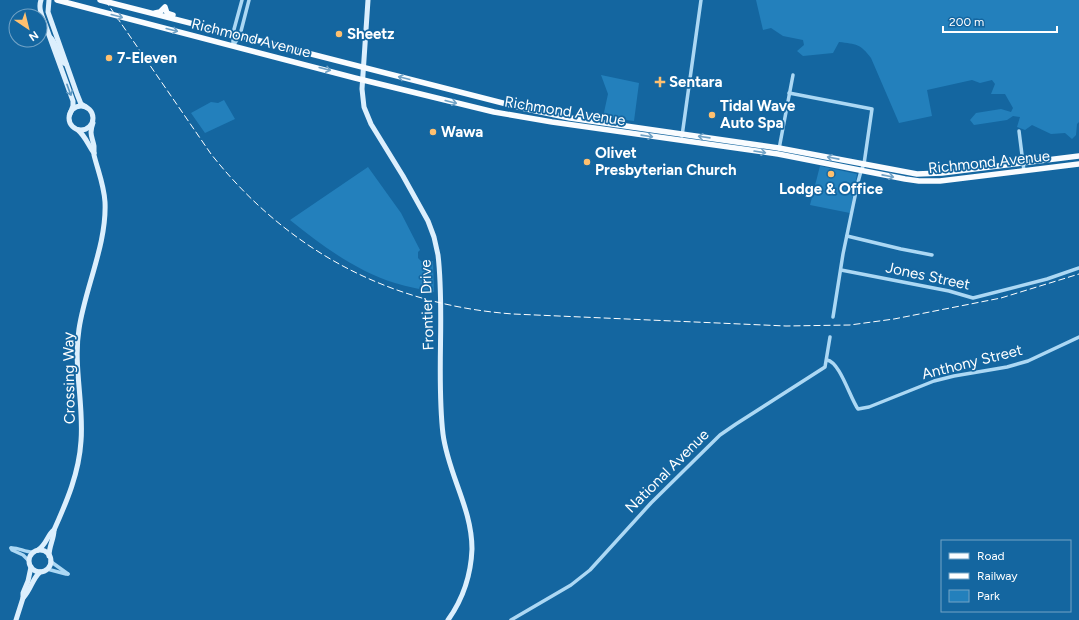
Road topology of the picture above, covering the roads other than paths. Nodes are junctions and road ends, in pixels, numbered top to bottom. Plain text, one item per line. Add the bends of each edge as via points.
1 (41, 0) edge
2 (49, 0) edge
3 (57, 0) edge
4 (100, 0) edge
5 (242, 0) edge
6 (249, 0) edge
7 (368, 0) edge
8 (701, 0) edge
9 (152, 13) junction
10 (198, 24) junction
11 (233, 33) junction
12 (240, 35) junction
13 (49, 36) junction
14 (233, 46) junction
15 (66, 64) junction
16 (60, 67) junction
17 (364, 68) junction
18 (793, 75) dead end
19 (72, 80) junction
20 (363, 80) junction
21 (789, 93) junction
22 (86, 107) junction
23 (70, 114) junction
24 (93, 122) junction
25 (77, 130) junction
26 (1019, 131) dead end
27 (683, 134) junction
28 (680, 140) junction
29 (779, 148) junction
30 (94, 154) junction
31 (778, 154) junction
32 (1079, 156) edge
33 (864, 164) junction
34 (1023, 164) junction
35 (1079, 164) edge
36 (861, 171) junction
37 (1024, 171) junction
38 (847, 236) junction
39 (932, 254) dead end
40 (1079, 268) edge
41 (840, 270) junction
42 (833, 317) dead end
43 (830, 337) dead end
44 (1079, 337) edge
45 (827, 360) junction
46 (54, 530) junction
47 (36, 551) junction
48 (50, 558) junction
49 (29, 560) junction
50 (31, 567) junction
51 (47, 569) junction
52 (40, 572) junction
53 (23, 598) junction
54 (16, 620) edge
55 (448, 620) edge
56 (510, 620) edge

1 - 13 street via 41,11
2 - 15 street via 48,12
3 -> 14 main road, Richmond Avenue
4 - 9 main road, Richmond Avenue
5 - 11 street
6 - 12 street
7 - 17 street, Frontier Drive
8 - 27 street
9 - 10 main road, Richmond Avenue
9 - 10 main road via 160,12 165,7 170,14
10 - 11 main road, Richmond Avenue
11 - 12 main road, Richmond Avenue
11 - 14 street
12 - 14 street
12 - 17 main road, Richmond Avenue
13 - 15 street via 55,42 61,60
13 - 16 street
14 -> 20 main road, Richmond Avenue
15 - 19 street
16 - 19 street
16 -> 23 street via 73,101
17 - 20 street, Frontier Drive
27 -> 17 main road, Richmond Avenue via 536,111
18 - 21 street
19 - 22 street via 79,99
20 -> 28 main road, Richmond Avenue via 506,114
20 - 55 street, Frontier Drive via 362,101 367,116 406,182 432,233 438,255 442,420 449,460 468,518 472,541 466,583 459,602
21 - 29 street
21 - 33 street via 872,109
22 - 23 street via 75,108
22 - 24 street via 92,112
23 - 25 street via 70,122
24 - 25 street via 88,129
24 - 30 street, Crossing Way via 90,135
25 - 30 street, Crossing Way via 85,137
26 - 34 street
27 - 28 street
29 -> 27 main road, Richmond Avenue
28 -> 31 main road, Richmond Avenue
29 - 31 street
33 -> 29 main road, Richmond Avenue
30 - 46 street, Crossing Way via 105,202 102,237 79,328 77,348 81,440 76,476
31 - 36 main road, Richmond Avenue
32 - 34 main road, Richmond Avenue
33 - 34 main road, Richmond Avenue via 928,174
33 - 36 street
34 - 37 street
35 - 37 main road, Richmond Avenue
36 -> 37 main road, Richmond Avenue via 933,181
36 - 38 street
38 - 39 street via 908,251
38 - 41 street
40 - 41 street, Jones Street via 973,298
41 - 42 street
43 - 45 street
44 - 45 street, Anthony Street via 1024,363 934,381 858,410 837,367
45 - 56 street, National Avenue via 825,367 720,435 651,503 586,574
46 - 47 street, Crossing Way via 44,546
46 - 48 street, Crossing Way
47 - 48 street via 44,551
47 - 49 street
47 - 49 street via 25,552 11,548
48 - 51 street
48 - 51 street via 68,574
49 - 50 street
50 - 52 street
50 - 53 street
51 - 52 street
52 - 53 street
53 - 54 street

